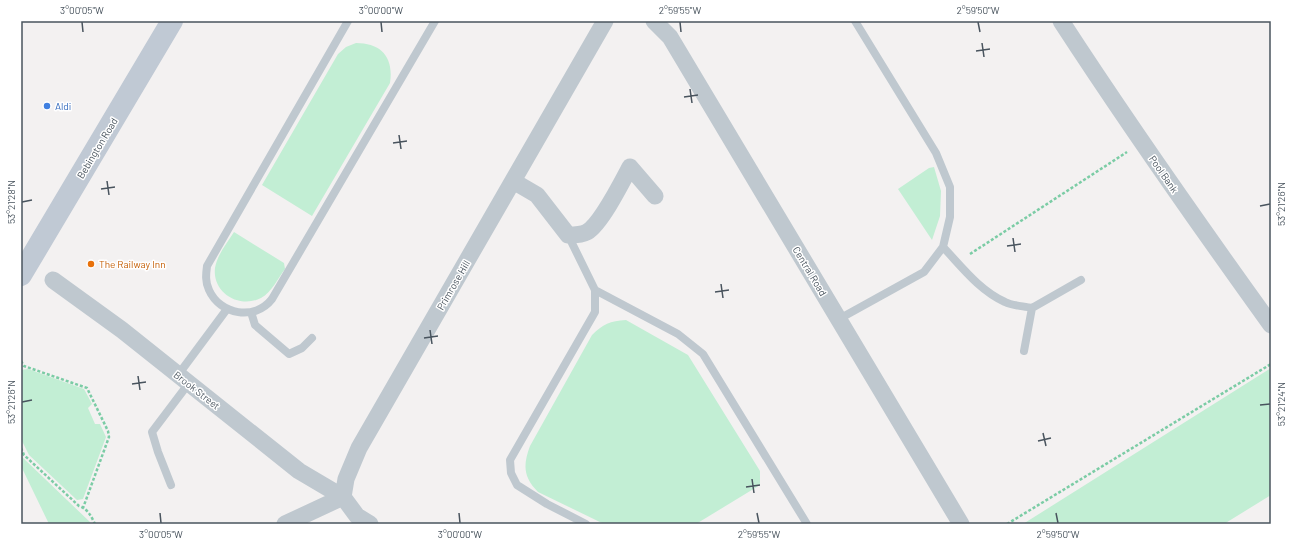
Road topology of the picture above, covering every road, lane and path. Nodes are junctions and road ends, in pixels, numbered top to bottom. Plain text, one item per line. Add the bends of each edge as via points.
1 (172, 21) edge
2 (348, 21) edge
3 (435, 21) edge
4 (605, 21) edge
5 (654, 21) edge
6 (855, 21) edge
7 (1061, 21) edge
8 (1142, 142) junction
9 (513, 181) junction
10 (655, 196) dead end
11 (568, 235) junction
12 (943, 246) junction
13 (958, 263) junction
14 (21, 275) edge
15 (53, 280) dead end
16 (1081, 280) dead end
17 (595, 290) junction
18 (1032, 308) junction
19 (227, 309) junction
20 (251, 312) junction
21 (839, 319) junction
22 (1271, 325) edge
23 (312, 338) dead end
24 (1024, 351) dead end
25 (21, 361) edge
26 (1271, 364) edge
27 (184, 379) junction
28 (21, 448) edge
29 (172, 485) dead end
30 (343, 497) junction
31 (83, 508) junction
32 (95, 524) edge
33 (285, 524) edge
34 (370, 524) edge
35 (586, 524) edge
36 (807, 524) edge
37 (961, 524) edge
38 (1007, 524) edge

1 - 14 main road, Bebington Road
2 - 19 lane via 207,266 208,289 214,299
3 - 20 lane via 272,299 268,305
4 - 9 street, Primrose Hill
5 - 21 street, Central Road via 670,37
6 - 12 lane via 944,170 950,187 950,217
7 - 8 street, Pool Bank
8 - 13 path
8 - 22 street, Pool Bank
9 - 11 street via 537,195
9 - 30 street, Primrose Hill via 359,448 346,479
10 - 11 street via 630,167 595,226 586,233
11 - 17 lane
12 - 13 lane
12 - 21 lane via 924,272
13 - 18 lane via 988,293 1007,303
15 - 27 street, Brook Street
16 - 18 lane
17 - 35 lane via 595,312 510,460 510,473 517,485 546,504
17 - 36 lane via 678,334 703,354
18 - 24 lane
19 - 20 lane via 234,312
19 - 27 lane
20 - 23 lane via 255,325 288,354 302,348
21 - 37 street, Central Road
25 - 31 path via 24,366 87,388 108,431 109,437
26 - 38 path
27 - 29 lane via 152,432
27 - 30 street, Brook Street via 299,471
28 - 31 path via 24,455
30 - 33 street
30 - 34 street via 357,516
31 - 32 path

